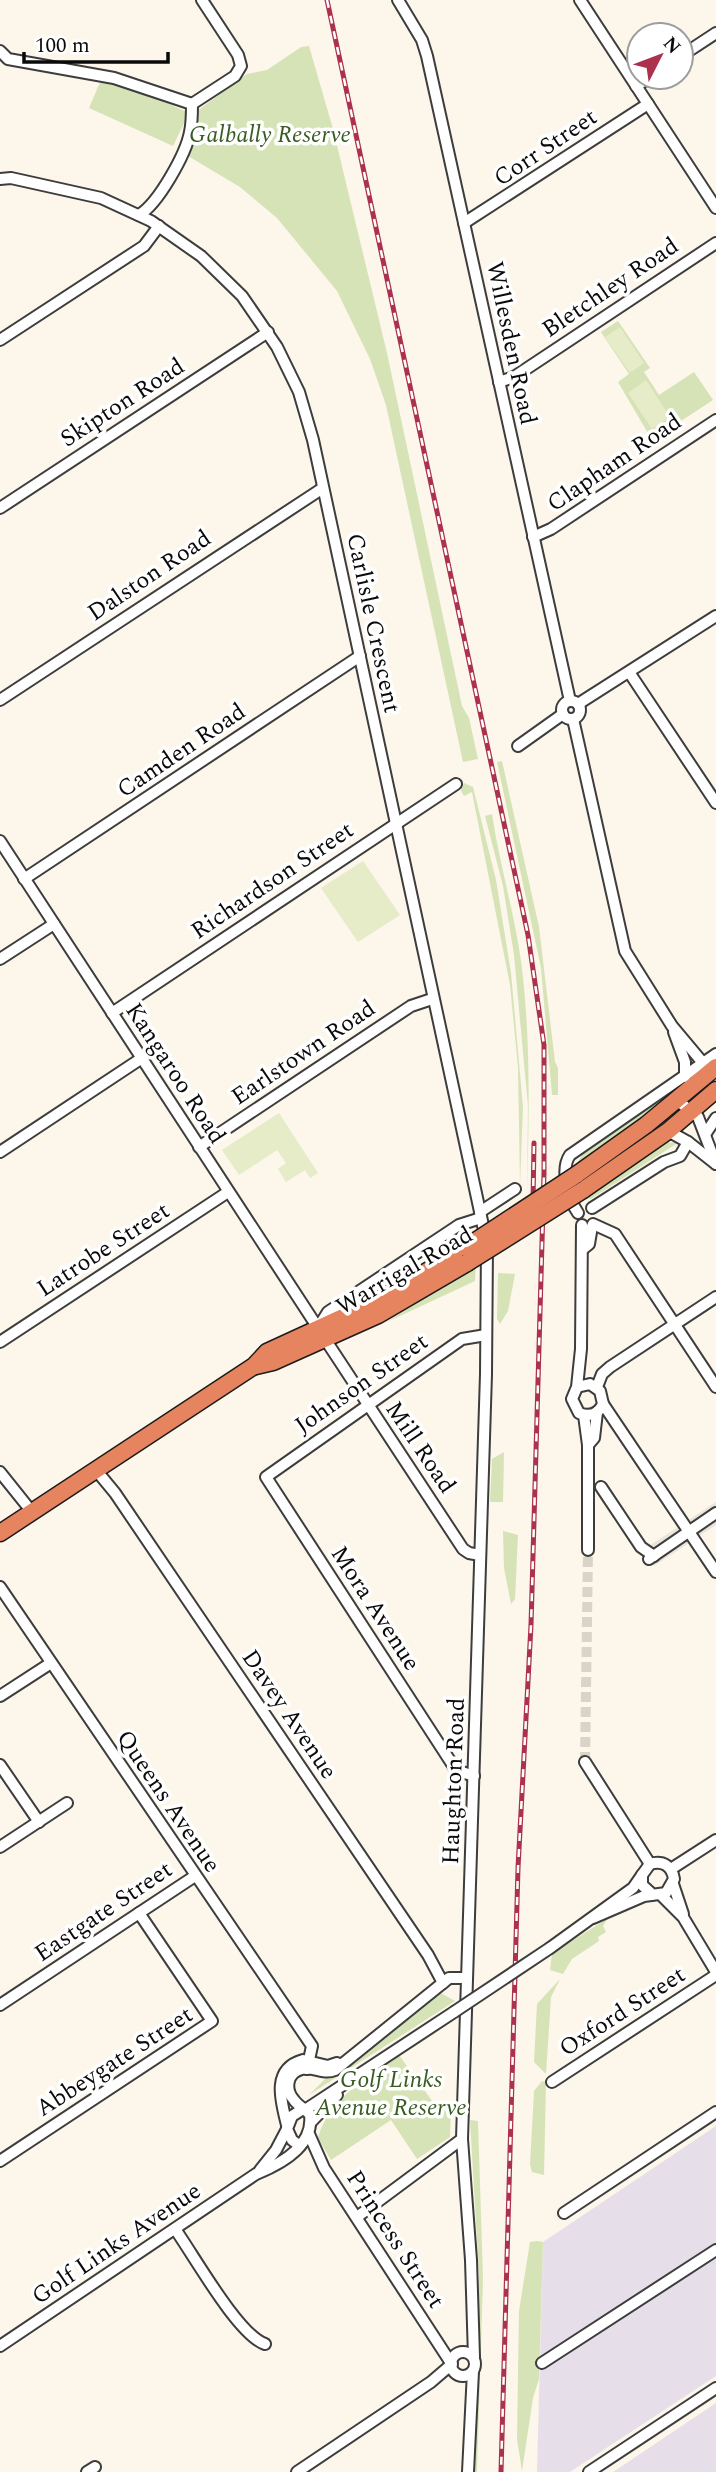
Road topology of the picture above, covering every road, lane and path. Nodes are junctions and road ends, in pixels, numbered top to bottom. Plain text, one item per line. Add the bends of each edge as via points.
1 (202, 0) edge
2 (398, 0) edge
3 (580, 0) edge
4 (716, 33) edge
5 (695, 47) edge
6 (2, 58) edge
7 (625, 69) edge
8 (639, 91) edge
9 (192, 104) junction
10 (648, 104) junction
11 (0, 179) edge
12 (716, 208) edge
13 (139, 215) junction
14 (464, 223) junction
15 (159, 226) junction
16 (713, 243) edge
17 (268, 331) junction
18 (0, 340) edge
19 (499, 382) junction
20 (716, 420) edge
21 (323, 488) junction
22 (0, 508) edge
23 (534, 537) junction
24 (716, 616) edge
25 (360, 656) junction
26 (629, 672) junction
27 (0, 699) edge
28 (574, 702) junction
29 (568, 717) junction
30 (518, 746) dead end
31 (456, 784) dead end
32 (716, 803) edge
33 (395, 823) junction
34 (0, 841) edge
35 (24, 879) junction
36 (54, 924) junction
37 (0, 959) edge
38 (432, 999) junction
39 (112, 1013) junction
40 (672, 1026) junction
41 (716, 1054) edge
42 (142, 1058) junction
43 (710, 1065) edge
44 (685, 1077) junction
45 (716, 1090) edge
46 (677, 1100) junction
47 (692, 1111) junction
48 (716, 1118) edge
49 (668, 1131) junction
50 (706, 1133) junction
51 (688, 1142) junction
52 (200, 1147) junction
53 (0, 1152) edge
54 (716, 1164) edge
55 (576, 1184) junction
56 (516, 1189) dead end
57 (229, 1192) junction
58 (586, 1209) junction
59 (480, 1215) junction
60 (589, 1225) junction
61 (486, 1244) joint
62 (716, 1297) edge
63 (674, 1325) junction
64 (322, 1334) junction
65 (486, 1335) junction
66 (0, 1342) edge
67 (581, 1349) junction
68 (593, 1386) junction
69 (577, 1387) junction
70 (716, 1387) edge
71 (368, 1404) junction
72 (600, 1408) junction
73 (584, 1415) junction
74 (588, 1445) junction
75 (98, 1468) junction
76 (0, 1472) edge
77 (266, 1477) joint
78 (601, 1487) dead end
79 (30, 1514) junction
80 (716, 1514) edge
81 (689, 1531) junction
82 (0, 1533) edge
83 (481, 1540) junction
84 (460, 1543) junction
85 (588, 1550) tunnel mouth
86 (480, 1555) junction
87 (716, 1573) edge
88 (0, 1587) edge
89 (51, 1663) junction
90 (0, 1696) edge
91 (585, 1762) tunnel mouth
92 (0, 1765) edge
93 (474, 1771) junction
94 (67, 1803) dead end
95 (39, 1822) junction
96 (716, 1839) edge
97 (0, 1847) edge
98 (650, 1864) junction
99 (671, 1869) junction
100 (642, 1875) junction
101 (195, 1876) junction
102 (673, 1884) junction
103 (657, 1895) junction
104 (139, 1913) junction
105 (683, 1917) junction
106 (593, 1918) junction
107 (716, 1973) edge
108 (466, 1978) junction
109 (446, 1980) junction
110 (0, 2005) edge
111 (306, 2065) junction
112 (355, 2075) junction
113 (552, 2082) dead end
114 (304, 2109) junction
115 (716, 2112) edge
116 (311, 2122) junction
117 (287, 2127) junction
118 (309, 2134) junction
119 (462, 2139) junction
120 (300, 2145) junction
121 (462, 2151) junction
122 (0, 2161) edge
123 (434, 2161) junction
124 (324, 2168) junction
125 (256, 2174) junction
126 (564, 2213) dead end
127 (354, 2214) junction
128 (175, 2229) junction
129 (716, 2250) edge
130 (471, 2320) junction
131 (265, 2344) dead end
132 (0, 2346) edge
133 (474, 2357) junction
134 (456, 2363) junction
135 (542, 2363) dead end
136 (473, 2371) junction
137 (716, 2388) edge
138 (470, 2400) junction
139 (297, 2472) edge
140 (468, 2472) edge
141 (589, 2472) edge

1 - 9 street via 241,66 235,76
2 - 14 street, Willesden Road via 427,56
3 - 7 street
4 - 5 street
6 - 9 street via 114,78
8 - 10 street
9 - 13 street via 185,149 150,208
10 - 12 street
10 - 14 street, Corr Street
11 - 13 street, Carlisle Crescent via 71,190
13 - 15 street, Carlisle Crescent
14 - 19 street, Willesden Road
15 - 17 street, Carlisle Crescent via 224,277
15 - 18 street via 144,246
16 - 19 street, Bletchley Road
17 - 21 street, Carlisle Crescent via 299,392
17 - 22 street, Skipton Road
19 - 23 street, Willesden Road
20 - 23 street, Clapham Road
21 - 25 street, Carlisle Crescent
21 - 27 street, Dalston Road
23 - 28 street, Willesden Road
24 - 26 street
25 - 33 street, Carlisle Crescent
25 - 35 street, Camden Road
26 - 28 street
26 - 32 street
28 - 29 street via 563,705
29 - 30 street
29 - 40 street via 625,951
31 - 33 street, Richardson Street
33 - 38 street, Carlisle Crescent
33 - 39 street, Richardson Street
34 - 35 street, Kangaroo Road
35 - 36 street, Kangaroo Road
36 - 37 street
36 - 39 street, Kangaroo Road
38 - 52 street, Earlstown Road via 411,1006
38 - 59 street, Carlisle Crescent
39 - 42 street, Kangaroo Road
40 - 43 street
40 - 44 street via 685,1062
41 - 43 street, Warrigal Road
42 - 52 street, Kangaroo Road
42 - 53 street
43 - 44 street, Warrigal Road
43 - 46 highway, Warrigal Road
44 - 55 street, Warrigal Road via 570,1156 565,1170
45 - 47 highway, Warrigal Road
46 - 47 street
46 - 55 highway, Warrigal Road
47 - 49 highway, Warrigal Road
47 - 50 street
48 - 50 street
49 - 51 street
49 - 55 highway, Warrigal Road
50 - 54 street
51 - 54 street
51 - 58 street via 680,1156
52 - 57 street, Kangaroo Road
55 - 58 street, Warrigal Road via 569,1196
55 - 64 highway, Warrigal Road, bridge via 466,1255
56 - 59 street, Warrigal Road
57 - 64 street, Kangaroo Road
57 - 66 street, Latrobe Street
58 - 60 street
58 - 60 street via 596,1215
59 - 61 street, Carlisle Crescent
59 - 64 street, Warrigal Road via 328,1312
60 - 63 street via 615,1234
60 - 67 street via 581,1243
61 - 65 street, Haughton Road
62 - 63 street
63 - 68 street via 610,1367
63 - 70 street
64 - 71 street, Mill Road
64 - 75 highway, Warrigal Road via 273,1362 254,1366
65 - 71 street, Johnson Street via 462,1339
65 - 83 street, Haughton Road
67 - 68 street
67 - 69 street
68 - 69 street
68 - 72 street via 602,1395
69 - 73 street via 572,1404
71 - 77 street, Johnson Street
71 - 84 street, Mill Road
72 - 73 street
72 - 74 street via 594,1438
72 - 81 street
73 - 74 street
74 - 85 street
75 - 79 highway, Warrigal Road
75 - 109 street, Davey Avenue
76 - 79 street
77 - 93 street, Mora Avenue via 452,1762
78 - 81 street via 651,1558
79 - 82 highway, Warrigal Road
80 - 81 street
81 - 87 street
83 - 84 street
83 - 86 street, Haughton Road
84 - 86 street, Mill Road via 469,1553
86 - 93 street, Haughton Road
88 - 89 street, Queens Avenue
89 - 90 street
89 - 101 street, Queens Avenue
91 - 98 street
92 - 95 street
93 - 108 street, Haughton Road
94 - 95 street
95 - 97 street
96 - 99 street
98 - 99 street via 664,1863
98 - 100 street
99 - 102 street
100 - 103 street via 642,1885
100 - 106 street
101 - 104 street, Eastgate Street
101 - 111 street, Queens Avenue via 312,2046
102 - 103 street
102 - 105 street
103 - 105 street
103 - 106 street
104 - 110 street, Eastgate Street
104 - 122 street, Abbeygate Street via 212,2021
105 - 107 street
106 - 112 street, bridge
107 - 113 street, Oxford Street
108 - 109 street
108 - 119 street, Haughton Road
109 - 111 street via 344,2060 328,2066
111 - 114 street via 290,2077 288,2088
111 - 117 street via 287,2069 280,2083
112 - 114 street
112 - 116 street
114 - 116 street
114 - 117 street, Golf Links Avenue via 292,2116
115 - 126 street
116 - 118 street
117 - 120 street, Princess Street via 292,2140
117 - 125 street, Golf Links Avenue via 276,2151
118 - 120 street, Golf Links Avenue
118 - 124 street, Princess Street
119 - 121 street, Haughton Road
119 - 123 street
120 - 124 street, Princess Street
120 - 125 street, Golf Links Avenue
121 - 123 street
121 - 130 street, Haughton Road
123 - 127 street
124 - 127 street, Princess Street
125 - 128 street, Golf Links Avenue
127 - 134 street, Princess Street
128 - 131 street via 237,2319
128 - 132 street, Golf Links Avenue
129 - 135 street
130 - 133 street, Haughton Road
130 - 134 street, Haughton Road
133 - 134 street
133 - 136 street, Haughton Road
134 - 136 street
134 - 138 street
134 - 139 street
136 - 138 street
137 - 141 street
138 - 140 street

